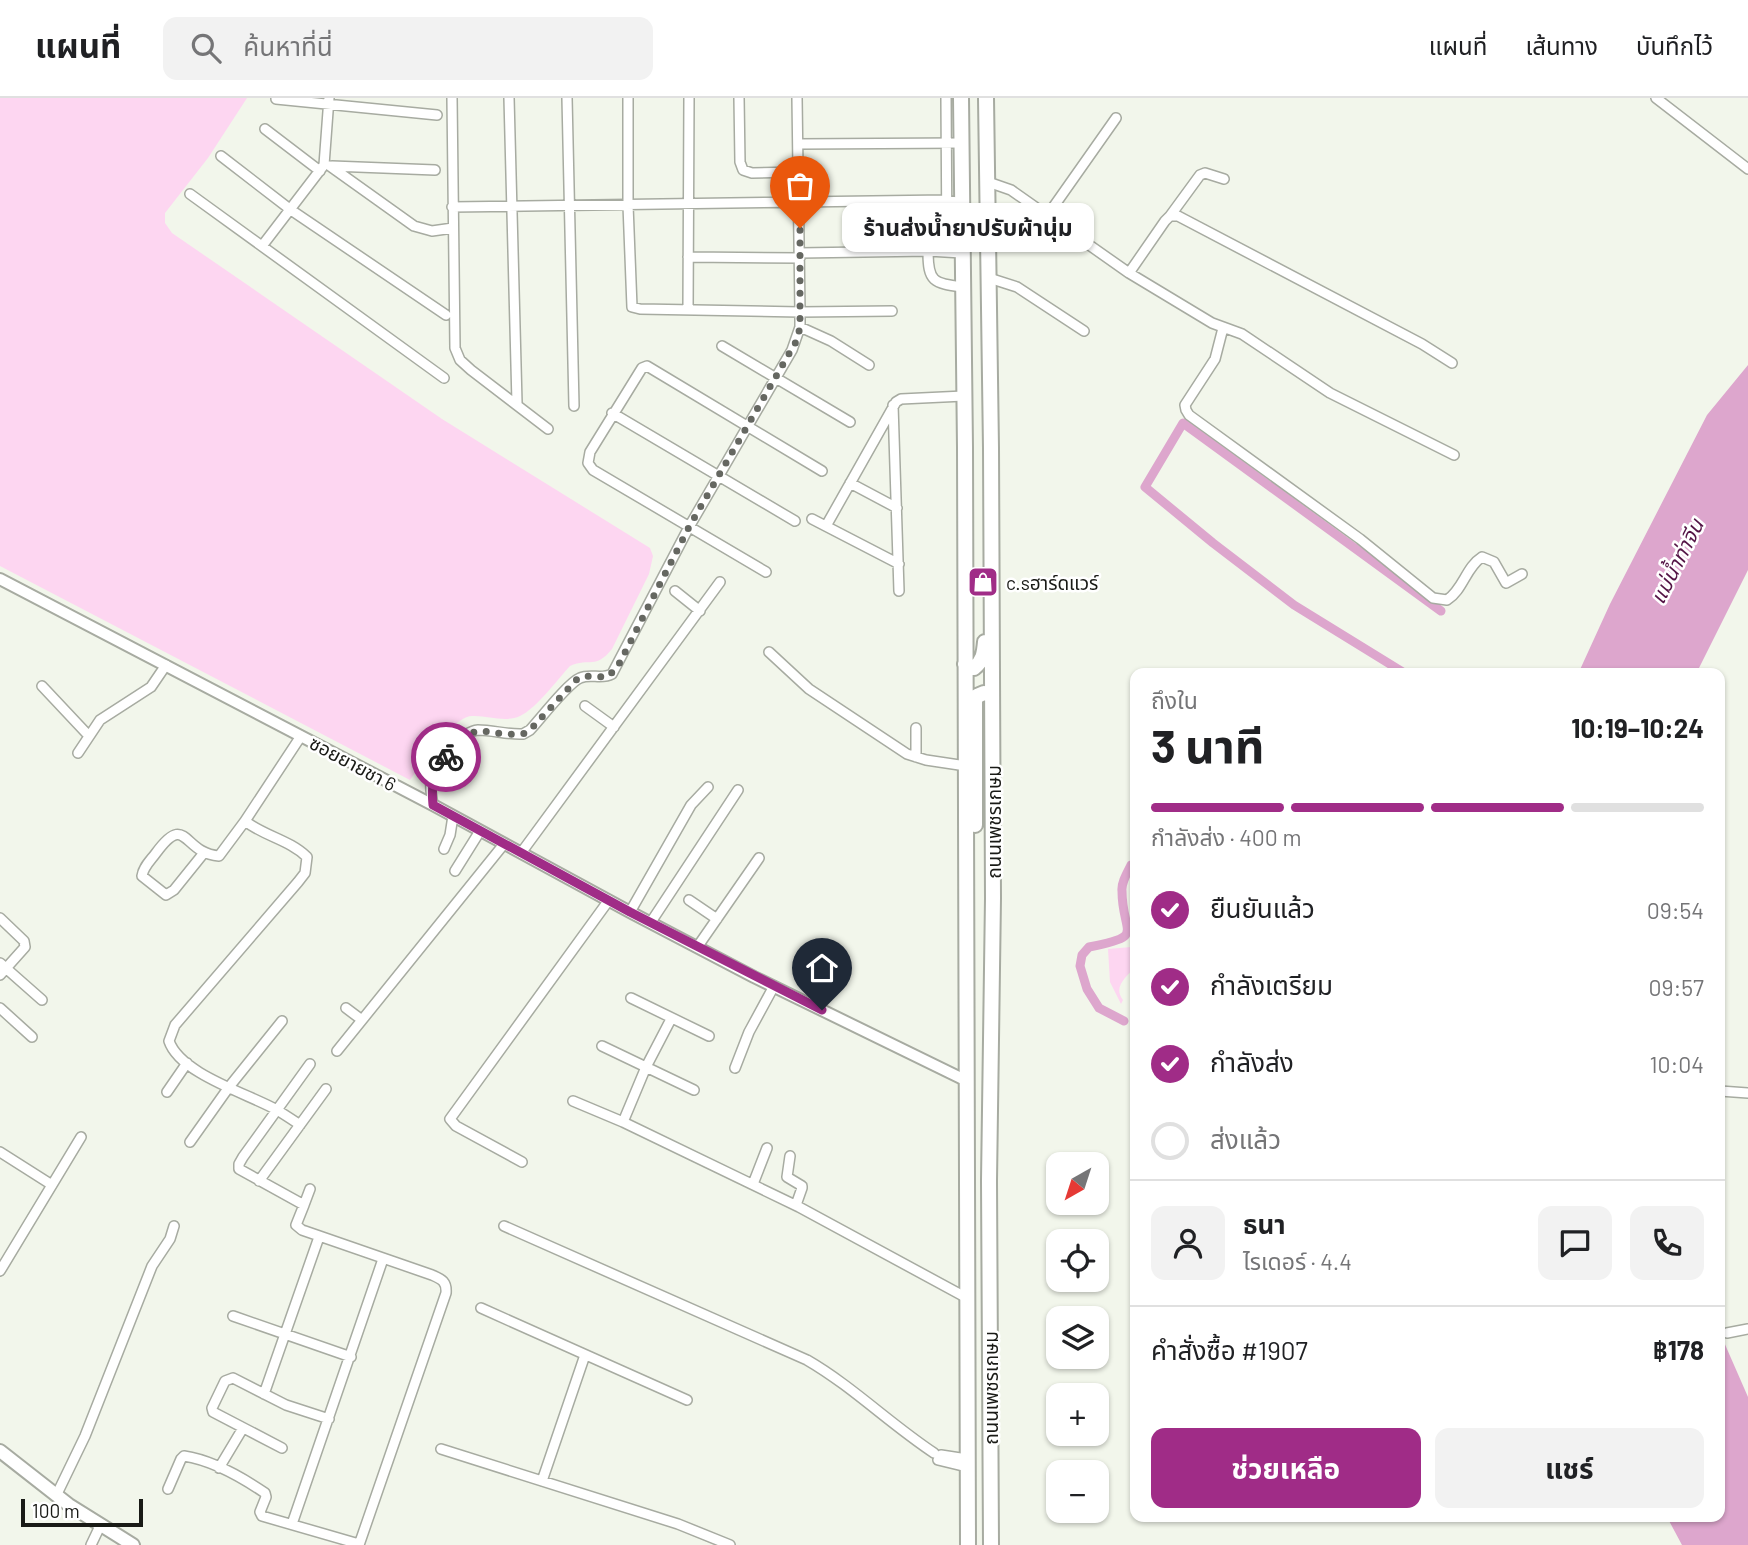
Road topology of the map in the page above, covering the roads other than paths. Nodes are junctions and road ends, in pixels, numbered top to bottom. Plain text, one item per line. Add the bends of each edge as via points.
1 (452, 98) edge
2 (509, 98) edge
3 (567, 98) edge
4 (628, 98) edge
5 (689, 98) edge
6 (739, 98) edge
7 (797, 98) edge
8 (946, 98) edge
9 (961, 98) edge
10 (986, 98) edge
11 (1656, 98) edge
12 (276, 99) edge
13 (328, 101) edge
14 (437, 115) dead end
15 (1116, 118) dead end
16 (265, 129) dead end
17 (954, 143) junction
18 (799, 144) junction
19 (221, 156) dead end
20 (325, 167) junction
21 (1748, 169) edge
22 (435, 170) dead end
23 (800, 172) junction
24 (1224, 179) dead end
25 (988, 182) junction
26 (190, 194) dead end
27 (946, 200) junction
28 (800, 202) junction
29 (961, 203) junction
30 (628, 205) junction
31 (690, 205) junction
32 (570, 206) junction
33 (452, 207) junction
34 (511, 207) junction
35 (291, 210) junction
36 (1047, 216) junction
37 (1170, 216) junction
38 (453, 228) junction
39 (262, 246) junction
40 (928, 251) junction
41 (955, 252) junction
42 (800, 256) junction
43 (688, 257) junction
44 (1129, 273) junction
45 (989, 278) junction
46 (963, 287) junction
47 (688, 310) junction
48 (892, 311) dead end
49 (800, 312) junction
50 (446, 315) dead end
51 (800, 327) junction
52 (1223, 328) junction
53 (1084, 331) dead end
54 (722, 346) dead end
55 (1452, 363) dead end
56 (869, 365) dead end
57 (775, 377) junction
58 (444, 378) dead end
59 (964, 396) junction
60 (517, 403) junction
61 (894, 405) junction
62 (574, 406) dead end
63 (612, 413) junction
64 (850, 422) dead end
65 (747, 425) junction
66 (548, 429) dead end
67 (1454, 455) dead end
68 (822, 471) dead end
69 (719, 475) junction
70 (850, 483) junction
71 (897, 508) junction
72 (812, 519) dead end
73 (795, 521) dead end
74 (826, 526) junction
75 (689, 527) junction
76 (992, 549) junction
77 (899, 564) junction
78 (766, 572) dead end
79 (1522, 574) dead end
80 (0, 579) edge
81 (720, 582) dead end
82 (675, 591) dead end
83 (899, 591) dead end
84 (700, 611) junction
85 (769, 652) dead end
86 (965, 664) junction
87 (166, 665) junction
88 (42, 686) dead end
89 (992, 695) junction
90 (585, 706) dead end
91 (614, 727) junction
92 (916, 728) dead end
93 (89, 736) junction
94 (301, 736) junction
95 (78, 753) dead end
96 (916, 757) junction
97 (966, 766) junction
98 (708, 786) dead end
99 (738, 790) dead end
100 (433, 805) junction
101 (453, 816) junction
102 (246, 821) junction
103 (480, 831) junction
104 (504, 844) junction
105 (444, 849) dead end
106 (521, 853) junction
107 (203, 854) junction
108 (759, 858) dead end
109 (966, 861) junction
110 (455, 871) dead end
111 (610, 900) junction
112 (689, 900) dead end
113 (630, 912) junction
114 (0, 918) edge
115 (717, 919) junction
116 (651, 922) junction
117 (698, 946) junction
118 (2, 968) edge
119 (774, 986) junction
120 (631, 998) dead end
121 (42, 1000) dead end
122 (0, 1008) edge
123 (346, 1008) dead end
124 (671, 1019) junction
125 (362, 1020) junction
126 (282, 1021) dead end
127 (709, 1036) dead end
128 (32, 1037) dead end
129 (601, 1046) dead end
130 (337, 1051) dead end
131 (187, 1063) junction
132 (310, 1064) dead end
133 (646, 1067) junction
134 (736, 1068) dead end
135 (967, 1080) junction
136 (229, 1087) junction
137 (326, 1089) dead end
138 (694, 1090) dead end
139 (1725, 1091) edge
140 (167, 1092) dead end
141 (1748, 1093) edge
142 (573, 1101) dead end
143 (277, 1110) junction
144 (623, 1122) junction
145 (300, 1125) junction
146 (82, 1137) dead end
147 (190, 1142) dead end
148 (767, 1148) dead end
149 (0, 1152) edge
150 (790, 1156) dead end
151 (522, 1162) dead end
152 (259, 1181) junction
153 (753, 1184) junction
154 (52, 1185) junction
155 (310, 1189) dead end
156 (304, 1205) junction
157 (796, 1205) junction
158 (174, 1226) dead end
159 (504, 1226) dead end
160 (319, 1237) junction
161 (383, 1259) junction
162 (0, 1271) edge
163 (967, 1298) junction
164 (481, 1308) dead end
165 (233, 1316) dead end
166 (1748, 1329) edge
167 (1727, 1333) dead end
168 (284, 1334) junction
169 (585, 1354) junction
170 (351, 1357) junction
171 (264, 1394) junction
172 (687, 1400) dead end
173 (329, 1419) junction
174 (243, 1428) junction
175 (282, 1448) dead end
176 (441, 1449) dead end
177 (0, 1451) edge
178 (967, 1463) junction
179 (219, 1468) junction
180 (542, 1481) junction
181 (167, 1489) dead end
182 (56, 1496) junction
183 (292, 1524) junction
184 (100, 1526) junction
185 (125, 1543) edge
186 (359, 1544) edge
187 (91, 1545) edge
188 (730, 1545) edge
189 (968, 1545) edge
190 (991, 1545) edge

1 - 33 street
2 - 34 street
3 - 32 street
4 - 30 street
5 - 31 street
6 - 23 street via 743,170
7 - 18 street
8 - 17 street
9 - 17 main road, ถนนเพชรเกษม
10 - 25 main road, ถนนเพชรเกษม
11 - 21 street
12 - 13 street
13 - 14 street
13 - 20 street
15 - 36 street
16 - 20 street
17 - 18 street
17 - 27 street
17 - 29 main road, ถนนเพชรเกษม
18 - 23 street
19 - 35 street
20 - 22 street
20 - 35 street
20 - 38 street via 414,226 432,231
23 - 28 street
24 - 37 street via 1205,173 1200,176
25 - 36 street via 1010,190
25 - 45 main road, ถนนเพชรเกษม
26 - 39 street
27 - 28 street
27 - 29 street
27 - 41 street
28 - 31 street
28 - 42 street
29 - 41 main road, ถนนเพชรเกษม
30 - 31 street
30 - 32 street
30 - 47 street via 632,307
31 - 43 street
32 - 34 street
32 - 62 street
33 - 34 street
33 - 38 street
34 - 60 street
35 - 39 street
35 - 50 street
36 - 44 street
37 - 44 street
37 - 55 street via 1178,216
38 - 60 street via 455,348 471,370
39 - 58 street
40 - 41 street
40 - 42 street
40 - 46 street via 931,278
41 - 46 main road, ถนนเพชรเกษม
42 - 43 street
42 - 49 street
43 - 47 street
44 - 52 street
45 - 53 street via 1017,287
45 - 76 main road, ถนนเพชรเกษม
46 - 59 main road, ถนนเพชรเกษม
47 - 49 street
48 - 49 street
49 - 51 street
51 - 56 street
51 - 57 street
52 - 67 street via 1242,334 1330,393
52 - 79 street via 1216,359 1185,405 1189,415 1433,597 1447,600 1452,596 1482,557 1494,562 1506,583
54 - 57 street
57 - 64 street
57 - 65 street
59 - 61 street via 901,399
59 - 86 main road, ถนนเพชรเกษม
60 - 66 street
61 - 70 street
61 - 71 street
63 - 65 street via 647,366
63 - 69 street
63 - 75 street via 587,458 589,466
65 - 68 street
65 - 69 street
69 - 73 street
69 - 75 street
70 - 71 street
70 - 74 street
71 - 77 street
72 - 74 street
74 - 77 street
75 - 78 street
75 - 100 street via 612,674 578,678 523,734 467,733 434,773
76 - 86 main road via 984,562 985,654 974,668
76 - 89 main road, ถนนเพชรเกษม
77 - 83 street
80 - 87 street, ซอยยายชา 6
81 - 84 street
82 - 84 street
84 - 91 street
85 - 96 street via 809,689
86 - 97 main road, ถนนเพชรเกษม
87 - 93 street via 150,687 106,715
87 - 94 street, ซอยยายชา 6
88 - 93 street
89 - 109 main road via 984,693 975,701 975,838 972,859
89 - 190 main road, ถนนเพชรเกษม
90 - 91 street
91 - 106 street
92 - 96 street
93 - 95 street
94 - 100 street, ซอยยายชา 6
94 - 102 street
96 - 97 street
97 - 109 main road, ถนนเพชรเกษม
98 - 113 street via 691,805
99 - 116 street
100 - 101 street, ซอยยายชา 6
101 - 103 street, ซอยยายชา 6
101 - 105 street
102 - 107 street via 219,856
102 - 131 street via 299,850 307,857 307,865 260,929 175,1025 169,1041
103 - 104 street, ซอยยายชา 6
103 - 110 street
104 - 106 street, ซอยยายชา 6
104 - 125 street
106 - 111 street, ซอยยายชา 6
107 - 107 street via 166,895 142,876 168,836 183,835
108 - 115 street
109 - 135 main road, ถนนเพชรเกษม
111 - 113 street, ซอยยายชา 6
111 - 151 street via 450,1119
112 - 115 street
113 - 116 street, ซอยยายชา 6
114 - 118 street via 24,941 21,952
115 - 117 street
116 - 117 street, ซอยยายชา 6
117 - 119 street, ซอยยายชา 6
118 - 121 street
119 - 134 street
119 - 135 street, ซอยยายชา 6
120 - 124 street
122 - 128 street
123 - 125 street
124 - 127 street
124 - 133 street
125 - 130 street
126 - 136 street
129 - 133 street
131 - 136 street
131 - 140 street
132 - 143 street
133 - 138 street
133 - 144 street
135 - 163 main road, ถนนเพชรเกษม
136 - 143 street
136 - 147 street
137 - 145 street
139 - 141 street
142 - 144 street
143 - 145 street
143 - 152 street via 239,1164 242,1172
144 - 153 street
145 - 152 street
146 - 154 street
148 - 153 street
149 - 154 street
150 - 157 street via 788,1177 802,1188
152 - 156 street
153 - 157 street
154 - 162 street
155 - 156 street
156 - 160 street via 296,1225
157 - 163 street
158 - 182 street via 152,1266 85,1436
159 - 178 street via 807,1360 936,1456
160 - 161 street
160 - 168 street
161 - 170 street
161 - 186 street via 443,1280 446,1293
163 - 178 main road, ถนนเพชรเกษม
164 - 169 street
165 - 168 street
166 - 167 street
168 - 170 street
168 - 171 street
169 - 172 street
169 - 180 street
170 - 173 street
171 - 173 street
171 - 174 street via 233,1378 225,1381 213,1412
173 - 183 street
174 - 175 street
174 - 179 street
176 - 180 street
177 - 182 main road
178 - 189 main road, ถนนเพชรเกษม
179 - 181 street via 184,1456
179 - 183 street via 265,1493 261,1516
180 - 188 street
182 - 184 main road
183 - 186 street
184 - 185 main road
184 - 187 street

